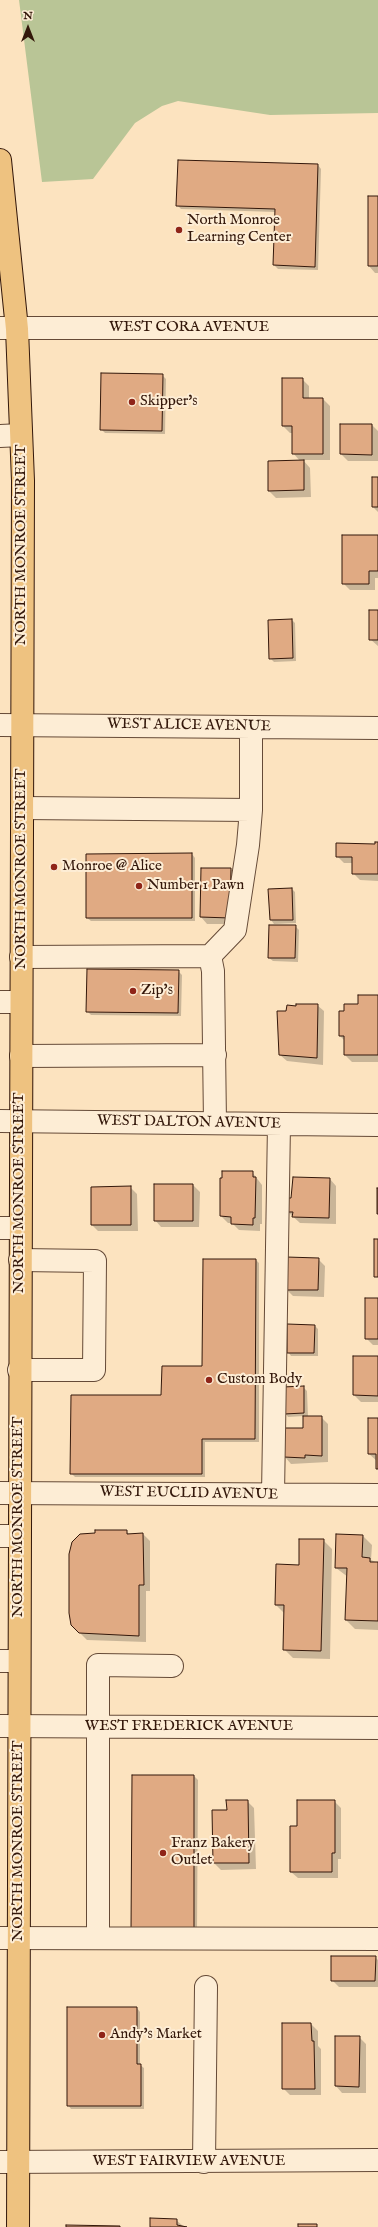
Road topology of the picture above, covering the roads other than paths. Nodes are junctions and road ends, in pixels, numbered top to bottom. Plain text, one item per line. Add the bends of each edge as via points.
1 (0, 160) edge
2 (378, 328) edge
3 (8, 329) edge
4 (11, 436) edge
5 (0, 725) edge
6 (22, 725) junction
7 (251, 727) junction
8 (378, 728) edge
9 (22, 808) junction
10 (252, 810) junction
11 (21, 956) junction
12 (210, 956) junction
13 (11, 1002) edge
14 (214, 1055) junction
15 (21, 1056) junction
16 (10, 1121) edge
17 (216, 1123) junction
18 (279, 1124) junction
19 (378, 1125) edge
20 (10, 1228) edge
21 (20, 1260) junction
22 (19, 1370) junction
23 (9, 1492) edge
24 (273, 1494) junction
25 (378, 1495) edge
26 (9, 1536) edge
27 (10, 1661) edge
28 (172, 1666) dead end
29 (10, 1726) edge
30 (98, 1726) junction
31 (378, 1728) edge
32 (10, 1938) edge
33 (98, 1938) junction
34 (378, 1939) edge
35 (206, 1987) dead end
36 (378, 2160) edge
37 (9, 2162) edge
38 (204, 2162) junction
39 (18, 2227) edge

1 - 3 main road, NORTH MONROE STREET
2 - 3 street, WEST CORA AVENUE
3 - 4 main road, NORTH MONROE STREET
4 - 6 main road, NORTH MONROE STREET via 23,481
5 - 6 street, WEST ALICE AVENUE
6 - 7 street, WEST ALICE AVENUE
6 - 9 main road, NORTH MONROE STREET
7 - 8 street, WEST ALICE AVENUE
7 - 10 street
9 - 10 street
9 - 11 main road, NORTH MONROE STREET
10 - 12 street via 235,930
11 - 12 street
11 - 13 main road, NORTH MONROE STREET
12 - 14 street via 213,971
13 - 15 main road, NORTH MONROE STREET
14 - 15 street
14 - 17 street
15 - 16 main road, NORTH MONROE STREET
16 - 17 street, WEST DALTON AVENUE
16 - 20 main road, NORTH MONROE STREET
17 - 18 street, WEST DALTON AVENUE
18 - 19 street, WEST DALTON AVENUE
18 - 24 street
20 - 21 main road, NORTH MONROE STREET
21 - 22 main road, NORTH MONROE STREET
21 - 22 street via 95,1261 94,1370
22 - 23 main road, NORTH MONROE STREET
23 - 24 street, WEST EUCLID AVENUE
23 - 26 main road, NORTH MONROE STREET
24 - 25 street, WEST EUCLID AVENUE
26 - 27 main road, NORTH MONROE STREET
27 - 29 main road, NORTH MONROE STREET
28 - 30 street via 98,1665
29 - 30 street, WEST FREDERICK AVENUE
29 - 32 main road, NORTH MONROE STREET
30 - 31 street, WEST FREDERICK AVENUE
30 - 33 street
32 - 33 street
32 - 37 main road, NORTH MONROE STREET
33 - 34 street
35 - 38 street
36 - 38 street, WEST FAIRVIEW AVENUE
37 - 38 street, WEST FAIRVIEW AVENUE
37 - 39 main road, NORTH MONROE STREET

